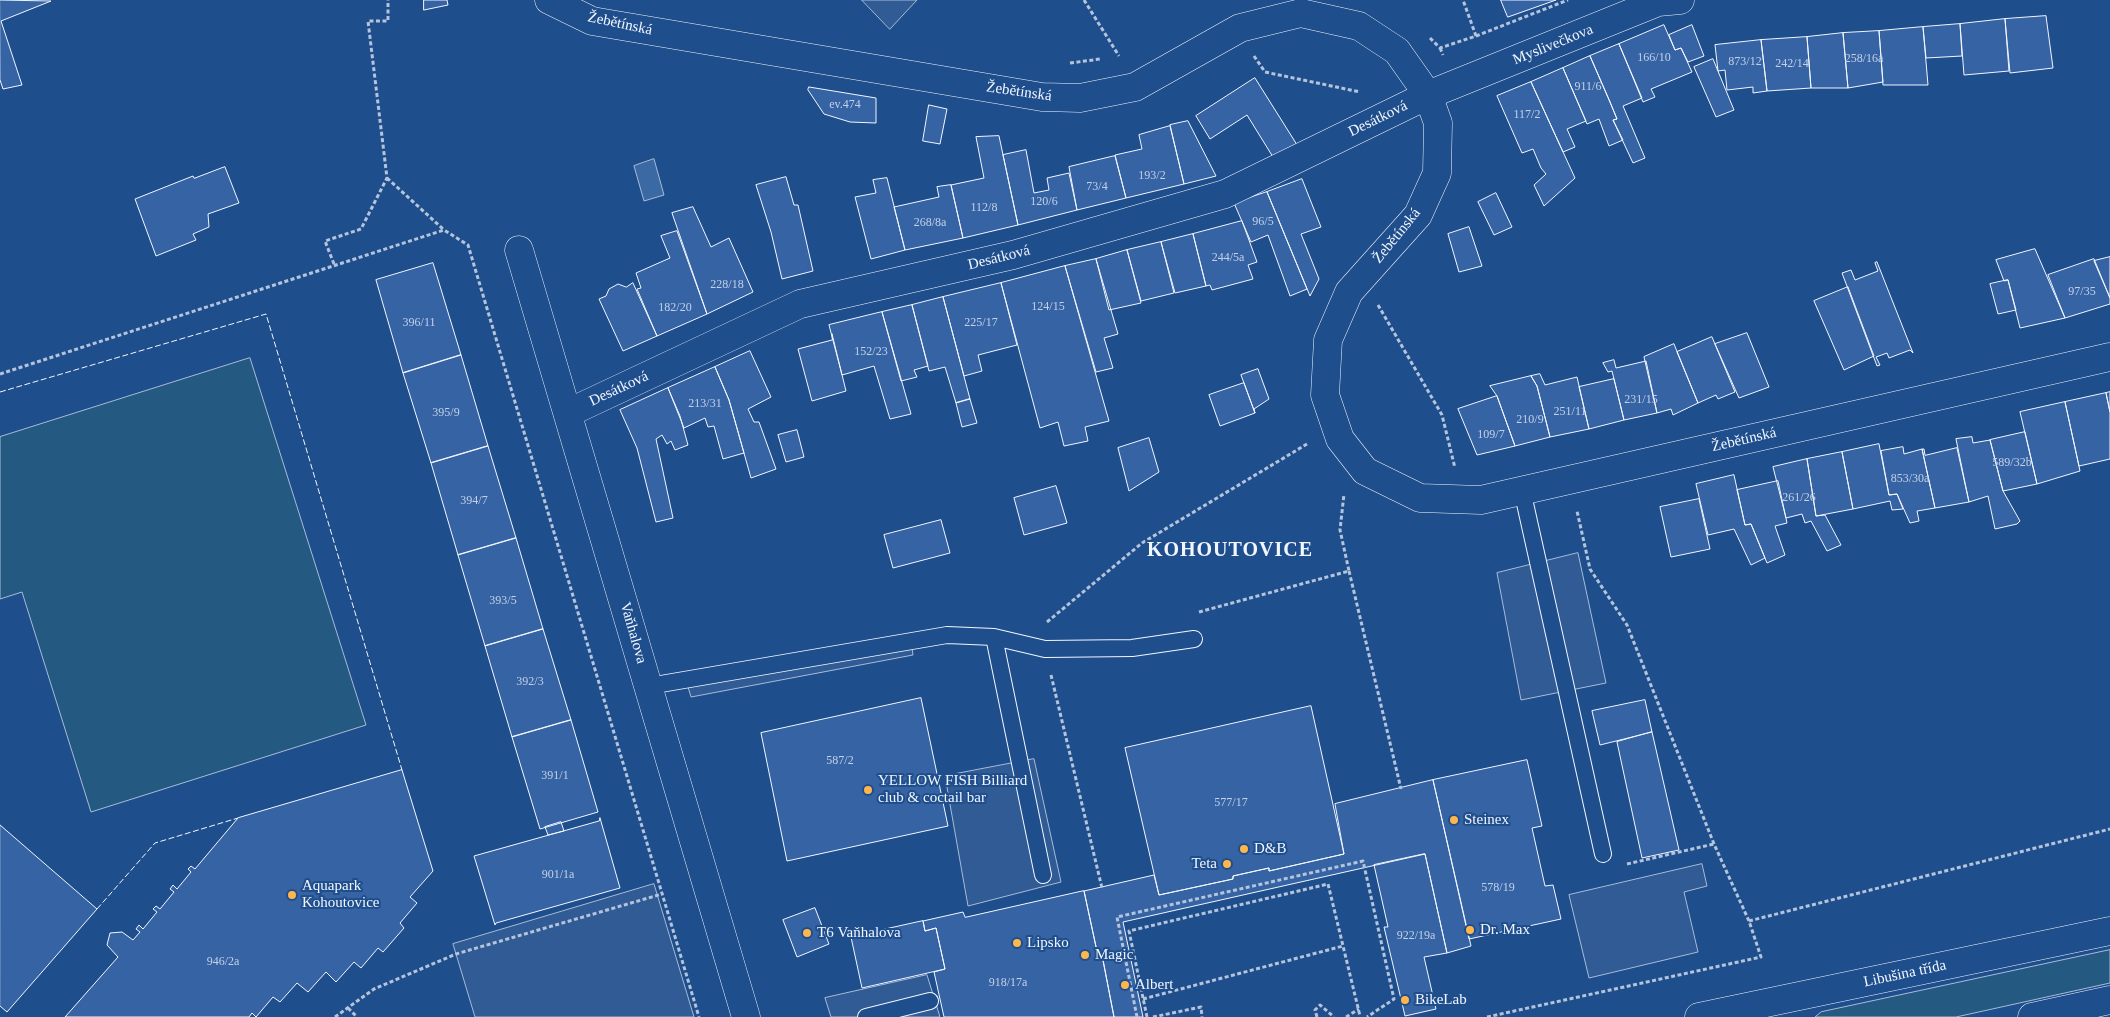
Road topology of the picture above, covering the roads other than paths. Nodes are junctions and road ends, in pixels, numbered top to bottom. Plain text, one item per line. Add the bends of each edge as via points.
1 (549, 0) edge
2 (1665, 1) edge
3 (1428, 94) junction
4 (519, 250) dead end
5 (2110, 357) edge
6 (568, 413) junction
7 (1522, 490) junction
8 (994, 637) junction
9 (1194, 639) dead end
10 (649, 686) junction
11 (1603, 854) dead end
12 (1042, 875) dead end
13 (2110, 931) edge
14 (2110, 1000) edge
15 (930, 1001) dead end
16 (1743, 1012) edge
17 (746, 1017) edge
18 (866, 1017) edge
19 (1699, 1017) edge
20 (2032, 1017) edge

1 - 3 street, Žebětínská via 592,21 1042,97 1080,98 1135,87 1240,28 1301,13 1359,26 1397,51
2 - 3 street, Myslivečkova
3 - 6 street, Desátková via 1225,194 1013,256 800,304
3 - 7 street, Žebětínská via 1438,123 1437,173 1418,215 1349,292 1328,340 1325,396 1340,439 1365,471 1420,498 1481,500
4 - 6 street, Vaňhalova
5 - 7 street, Žebětínská
6 - 10 street, Vaňhalova
7 - 11 lane
8 - 9 lane via 1045,649 1132,648
8 - 10 lane via 947,635
8 - 12 lane
10 - 17 street, Vaňhalova
13 - 16 street, Libušina třída
14 - 20 street
15 - 18 lane
16 - 19 street, Libušina třída

